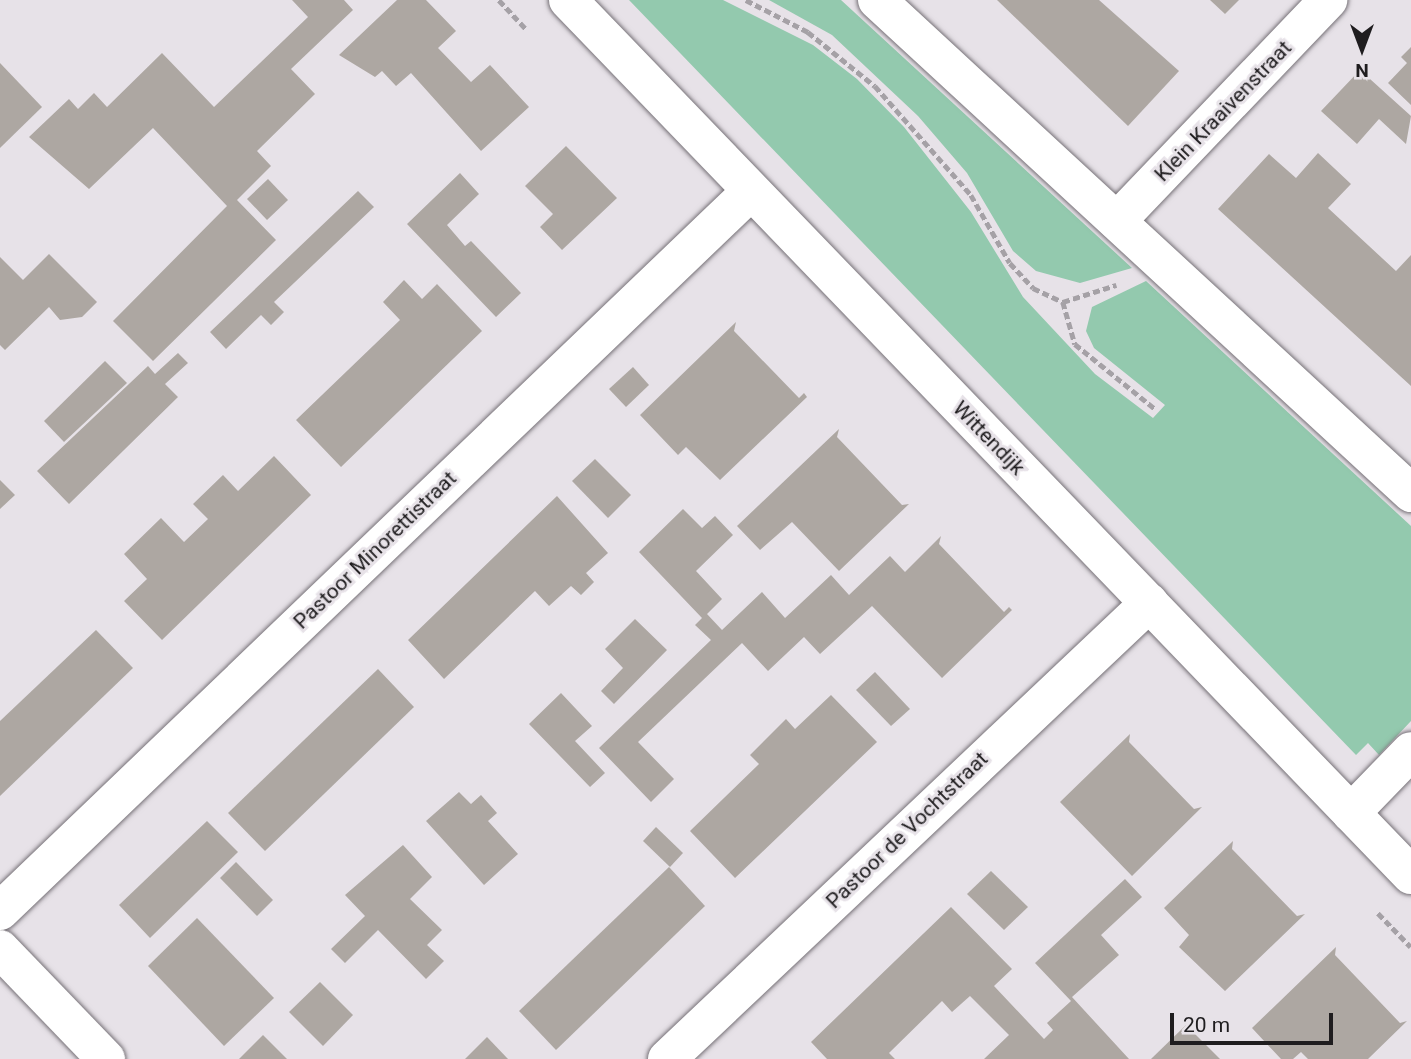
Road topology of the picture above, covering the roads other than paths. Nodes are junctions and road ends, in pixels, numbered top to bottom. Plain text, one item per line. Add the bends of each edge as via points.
1 (568, 0) edge
2 (877, 0) edge
3 (1328, 0) edge
4 (751, 191) junction
5 (1118, 221) junction
6 (1411, 493) edge
7 (1149, 603) junction
8 (1411, 751) edge
9 (1352, 813) junction
10 (1411, 875) edge
11 (0, 911) edge
12 (0, 949) edge
13 (106, 1059) edge
14 (667, 1059) edge

1 - 4 street, Wittendijk
2 - 5 street
3 - 5 street, Klein Kraaivenstraat
4 - 7 street, Wittendijk
4 - 11 street, Pastoor Minorettistraat
5 - 6 street
7 - 9 street, Wittendijk
7 - 14 street, Pastoor de Vochtstraat
8 - 9 street
9 - 10 street, Wittendijk
12 - 13 street

